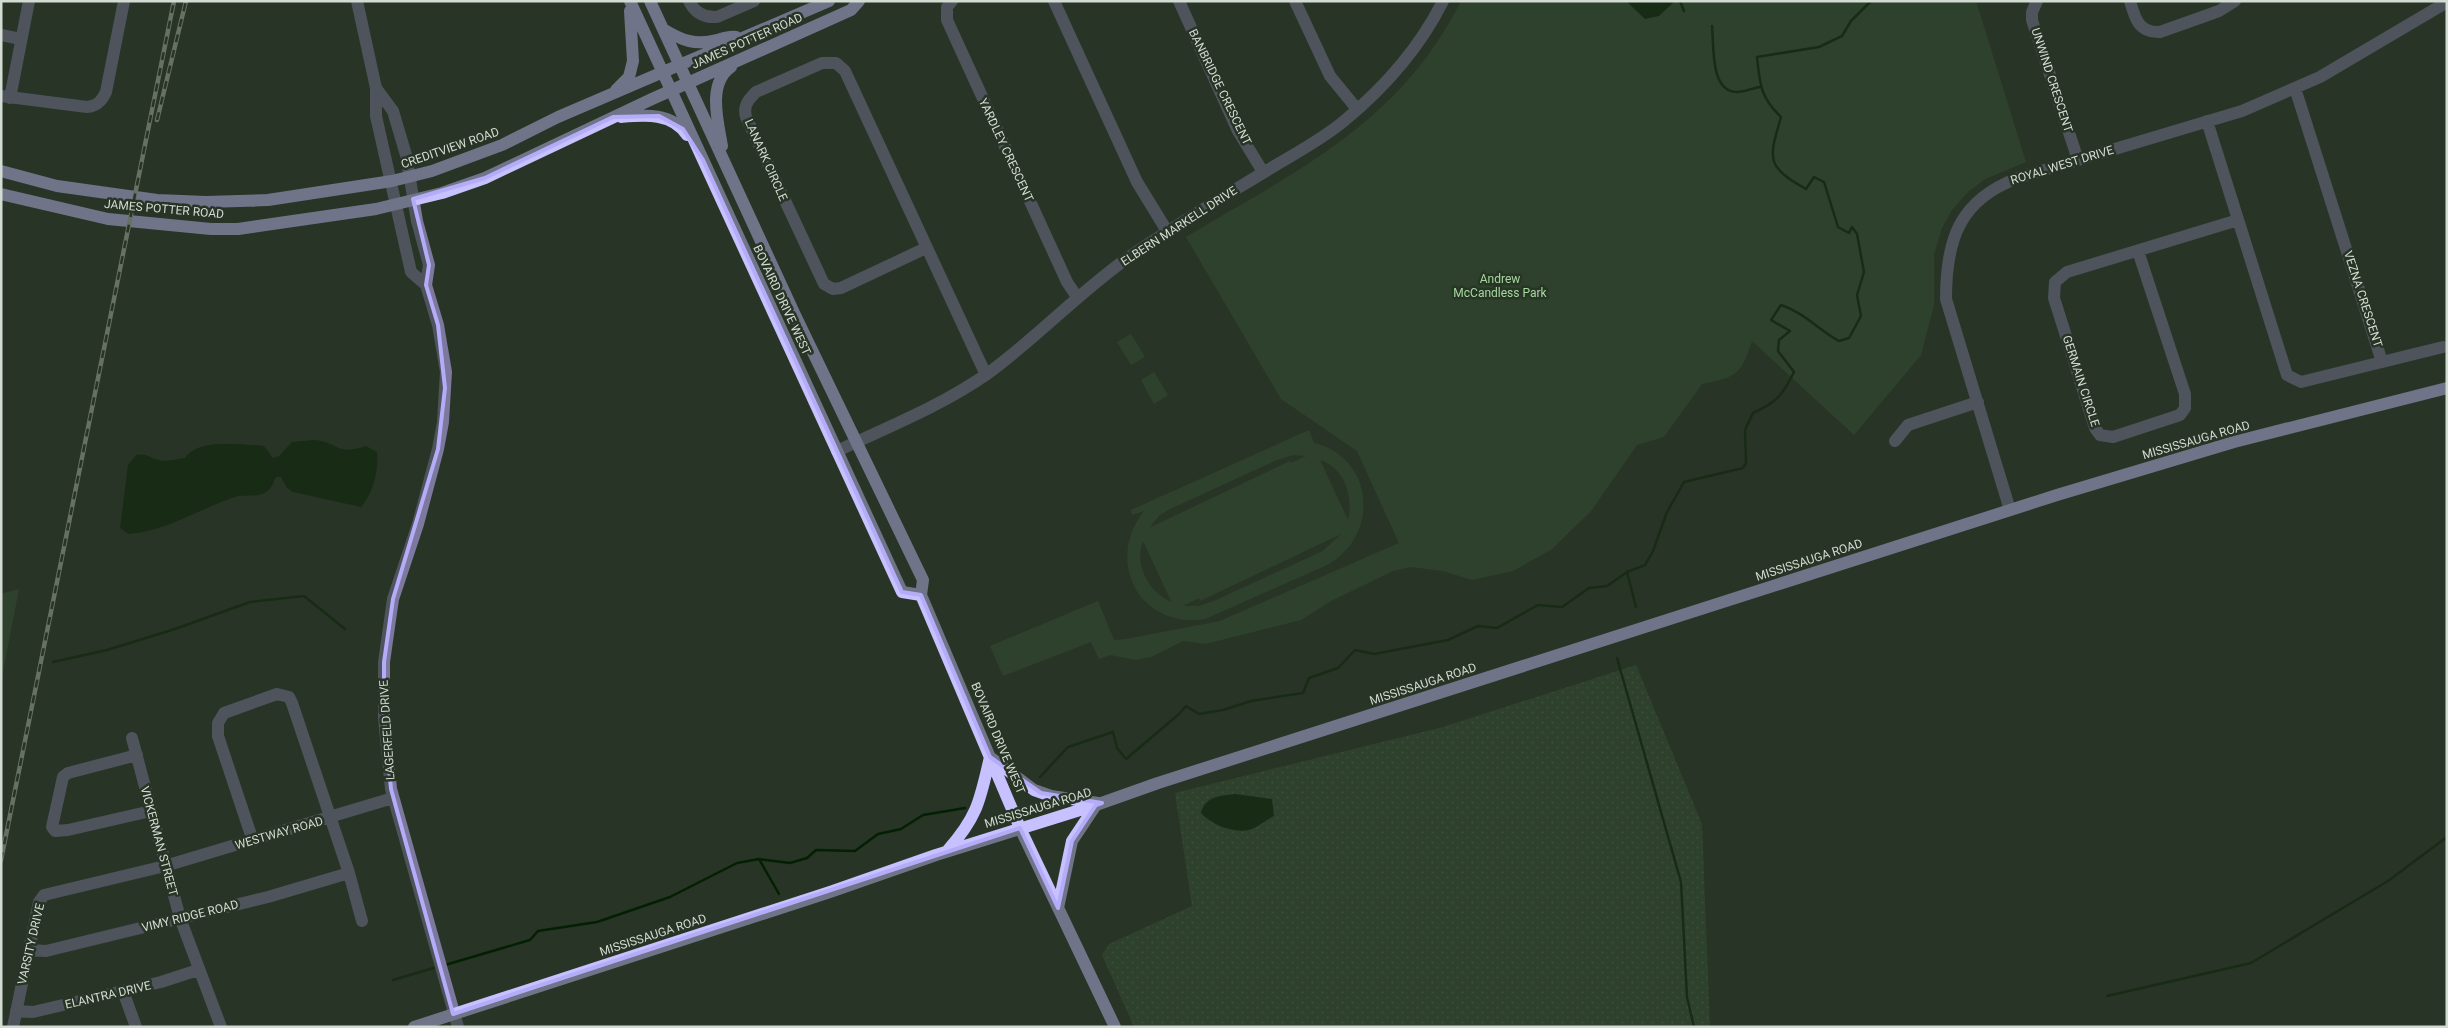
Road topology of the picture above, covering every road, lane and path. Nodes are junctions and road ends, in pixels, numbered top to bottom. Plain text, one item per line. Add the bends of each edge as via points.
1 (29, 1) edge
2 (124, 1) edge
3 (357, 1) edge
4 (630, 1) edge
5 (650, 1) edge
6 (689, 1) edge
7 (754, 1) edge
8 (829, 1) edge
9 (859, 1) edge
10 (952, 1) edge
11 (1054, 1) edge
12 (1178, 1) edge
13 (1296, 1) edge
14 (1443, 1) edge
15 (2036, 1) edge
16 (2130, 1) edge
17 (2235, 1) edge
18 (2447, 2) edge
19 (663, 29) junction
20 (1, 35) edge
21 (744, 38) junction
22 (21, 39) junction
23 (747, 56) junction
24 (680, 66) junction
25 (663, 74) junction
26 (688, 82) junction
27 (376, 88) junction
28 (2295, 88) junction
29 (670, 91) junction
30 (6, 97) edge
31 (604, 98) junction
32 (1358, 109) junction
33 (613, 117) junction
34 (2207, 121) junction
35 (703, 160) junction
36 (2078, 160) junction
37 (726, 166) junction
38 (1, 171) edge
39 (1263, 172) junction
40 (410, 177) junction
41 (392, 181) junction
42 (1, 194) edge
43 (413, 200) junction
44 (233, 202) joint
45 (396, 203) junction
46 (2238, 220) junction
47 (1167, 231) junction
48 (926, 248) junction
49 (2138, 251) junction
50 (426, 286) junction
51 (1077, 297) junction
52 (2443, 347) dead end
53 (2382, 362) junction
54 (986, 375) junction
55 (2447, 388) edge
56 (1978, 402) junction
57 (1894, 441) dead end
58 (857, 442) junction
59 (838, 451) junction
60 (2010, 510) junction
61 (921, 595) junction
62 (132, 738) dead end
63 (137, 755) junction
64 (990, 757) junction
65 (393, 798) junction
66 (1099, 804) junction
67 (151, 810) junction
68 (332, 818) junction
69 (1020, 828) junction
70 (253, 841) junction
71 (948, 851) junction
72 (165, 866) junction
73 (349, 872) junction
74 (1058, 908) junction
75 (180, 918) junction
76 (362, 921) dead end
77 (30, 950) junction
78 (198, 970) junction
79 (124, 991) junction
80 (16, 1011) junction
81 (453, 1014) junction
82 (13, 1027) edge
83 (136, 1027) edge
84 (221, 1027) edge
85 (414, 1027) edge
86 (458, 1027) edge
87 (1114, 1027) edge

1 - 22 street
2 - 30 street via 106,92 99,102 86,107
3 - 27 street, LAGERFELD DRIVE
4 - 25 main road, BOVAIRD DRIVE WEST
4 - 31 main road via 632,68 629,77
5 - 19 main road, BOVAIRD DRIVE WEST
6 - 7 street via 698,14 710,18
8 - 21 main road, JAMES POTTER ROAD
9 - 23 main road, JAMES POTTER ROAD via 851,10
10 - 51 street, YARDLEY CRESCENT via 947,7 947,20
11 - 47 street via 1137,182
12 - 39 street, BANBRIDGE CRESCENT via 1238,131
13 - 32 street via 1326,69
14 - 32 street, ELBERN MARKELL DRIVE via 1406,59
15 - 36 street, UNWIND CRESCENT via 2032,20
16 - 17 street via 2138,24 2153,33 2218,11
18 - 28 street, ROYAL WEST DRIVE via 2320,77
19 - 21 main road via 692,43 730,36
19 - 24 main road, BOVAIRD DRIVE WEST
20 - 22 street
21 - 24 main road, JAMES POTTER ROAD
22 - 30 street
23 - 26 main road, JAMES POTTER ROAD
23 - 37 main road via 719,78 717,88 718,122
24 - 25 main road, JAMES POTTER ROAD
24 - 26 main road, BOVAIRD DRIVE WEST
25 - 29 main road, BOVAIRD DRIVE WEST
25 - 31 main road, CREDITVIEW ROAD
26 - 29 main road, JAMES POTTER ROAD
26 - 37 main road, BOVAIRD DRIVE WEST
27 - 40 street, LAGERFELD DRIVE via 393,111
27 - 41 street, LAGERFELD DRIVE via 376,116
28 - 34 street, ROYAL WEST DRIVE via 2242,111
28 - 53 street, VEZNA CRESCENT
29 - 33 main road
29 - 35 main road, BOVAIRD DRIVE WEST
31 - 40 main road, CREDITVIEW ROAD via 502,145
32 - 39 street, ELBERN MARKELL DRIVE via 1318,139
33 - 35 main road via 652,116 675,123 683,129
33 - 43 main road via 485,178
34 - 36 street, ROYAL WEST DRIVE
34 - 46 street, VEZNA CRESCENT
35 - 59 main road, BOVAIRD DRIVE WEST
36 - 56 street, ROYAL WEST DRIVE via 2018,178 1991,190 1968,210 1954,237 1946,269 1946,299
37 - 58 main road, BOVAIRD DRIVE WEST
38 - 44 main road, JAMES POTTER ROAD via 57,186 109,194 181,202
39 - 47 street, ELBERN MARKELL DRIVE
40 - 41 main road, CREDITVIEW ROAD
40 - 43 street, LAGERFELD DRIVE
41 - 44 main road, CREDITVIEW ROAD
41 - 45 street, LAGERFELD DRIVE
42 - 45 main road, JAMES POTTER ROAD via 108,219 238,229 339,215
43 - 45 main road, JAMES POTTER ROAD
43 - 50 street, LAGERFELD DRIVE via 429,265
45 - 50 street, LAGERFELD DRIVE via 411,272
46 - 49 street, GERMAIN CIRCLE
46 - 53 street, VEZNA CRESCENT via 2287,375 2300,382
47 - 51 street, ELBERN MARKELL DRIVE
48 - 48 street, LANARK CIRCLE via 841,66 830,61 822,62 756,92 750,98 744,111 746,118 824,284 841,288
48 - 54 street, LANARK CIRCLE
49 - 49 street, GERMAIN CIRCLE via 2067,272 2060,276 2053,288 2094,428 2104,436 2112,437 2175,417 2185,408 2185,394
50 - 65 street, LAGERFELD DRIVE via 438,325 446,372 445,388 438,448 418,524 392,599 384,662 384,718
51 - 54 street, ELBERN MARKELL DRIVE
52 - 53 street
54 - 58 street, ELBERN MARKELL DRIVE via 938,404
55 - 60 main road, MISSISSAUGA ROAD via 2234,442
56 - 57 street via 1908,425
56 - 60 street, ROYAL WEST DRIVE
58 - 59 street, ELBERN MARKELL DRIVE
58 - 61 main road, BOVAIRD DRIVE WEST via 923,580
59 - 61 main road, BOVAIRD DRIVE WEST via 902,592
60 - 66 main road, MISSISSAUGA ROAD
61 - 64 main road, BOVAIRD DRIVE WEST
62 - 63 street, VICKERMAN STREET
63 - 67 street, VICKERMAN STREET
63 - 67 street via 62,777 52,827 55,831 68,830
64 - 66 main road via 1034,790
64 - 69 main road, BOVAIRD DRIVE WEST
64 - 71 main road via 981,799 973,818
65 - 68 street, WESTWAY ROAD
65 - 81 street, LAGERFELD DRIVE
66 - 69 main road, MISSISSAUGA ROAD
66 - 74 main road via 1072,841
67 - 72 street, VICKERMAN STREET
68 - 70 street, WESTWAY ROAD
68 - 70 street via 292,703 288,697 277,694 224,713 218,722 218,736
68 - 73 street
69 - 71 main road, MISSISSAUGA ROAD
69 - 74 main road, BOVAIRD DRIVE WEST
70 - 72 street, WESTWAY ROAD
71 - 81 main road, MISSISSAUGA ROAD
72 - 75 street, VICKERMAN STREET
72 - 77 street, VARSITY DRIVE via 44,896 39,902
73 - 75 street, VIMY RIDGE ROAD via 268,897
73 - 76 street
74 - 87 main road, BOVAIRD DRIVE WEST
75 - 77 street, VIMY RIDGE ROAD via 46,951
75 - 78 street, VICKERMAN STREET
77 - 80 street, VARSITY DRIVE
78 - 79 street, ELANTRA DRIVE
78 - 84 street, VICKERMAN STREET
79 - 80 street, ELANTRA DRIVE via 33,1012
79 - 83 street
80 - 82 street, VARSITY DRIVE
81 - 85 main road, MISSISSAUGA ROAD
81 - 86 street, LAGERFELD DRIVE

